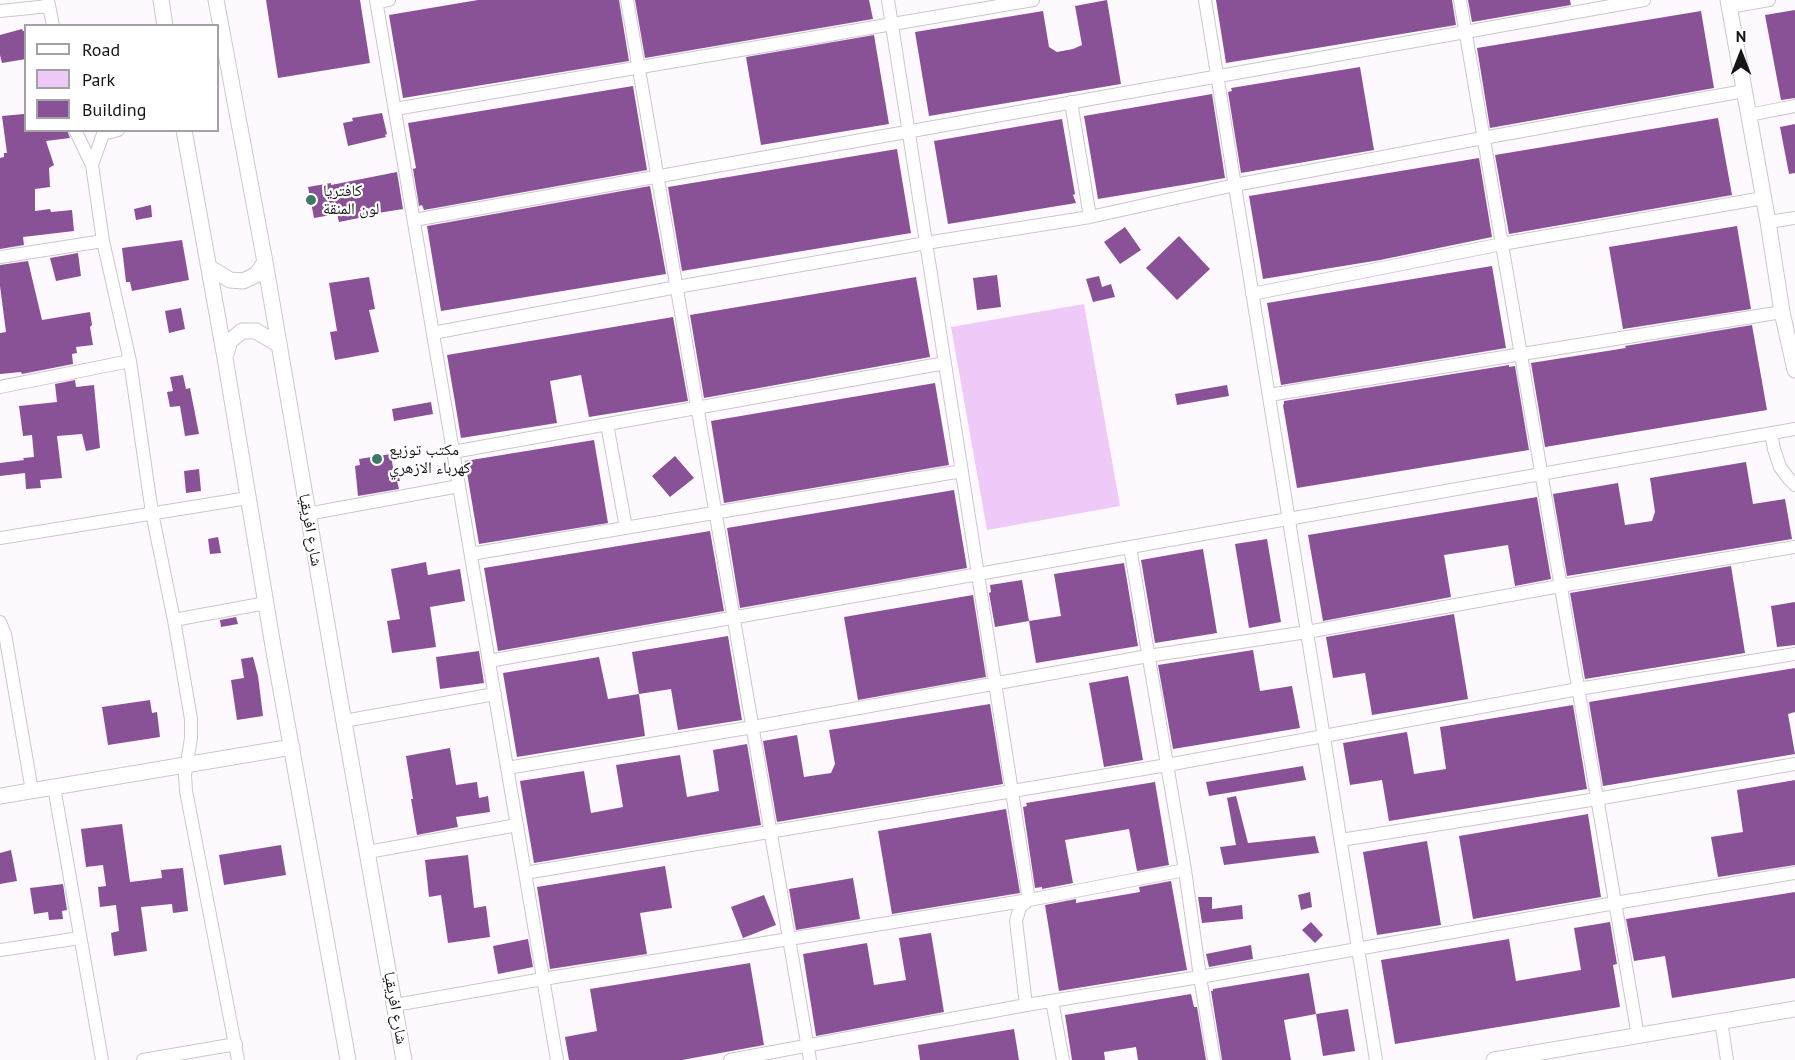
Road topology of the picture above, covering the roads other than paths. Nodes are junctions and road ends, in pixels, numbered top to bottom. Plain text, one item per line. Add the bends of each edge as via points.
1 (160, 0) edge
2 (216, 0) edge
3 (627, 0) edge
4 (888, 0) edge
5 (1033, 0) edge
6 (1205, 0) edge
7 (1460, 0) edge
8 (1644, 0) edge
9 (1769, 0) edge
10 (381, 1) edge
11 (48, 3) edge
12 (1728, 3) edge
13 (0, 11) edge
14 (53, 24) edge
15 (165, 24) edge
16 (892, 24) junction
17 (1465, 32) junction
18 (639, 68) junction
19 (1217, 77) junction
20 (1744, 91) junction
21 (1071, 102) junction
22 (1795, 106) edge
23 (395, 109) junction
24 (1749, 115) junction
25 (76, 132) edge
26 (110, 132) edge
27 (184, 132) edge
28 (908, 132) junction
29 (1484, 138) junction
30 (92, 165) junction
31 (658, 176) junction
32 (1235, 185) junction
33 (1763, 198) junction
34 (1090, 217) junction
35 (1795, 218) edge
36 (414, 220) junction
37 (1768, 222) junction
38 (103, 242) junction
39 (926, 243) junction
40 (1502, 244) junction
41 (0, 257) edge
42 (265, 262) junction
43 (210, 268) junction
44 (677, 287) junction
45 (1252, 294) junction
46 (1782, 312) junction
47 (433, 333) junction
48 (279, 345) junction
49 (1520, 354) junction
50 (225, 358) junction
51 (130, 361) junction
52 (945, 363) junction
53 (1795, 370) edge
54 (0, 387) edge
55 (1269, 395) junction
56 (698, 408) junction
57 (607, 424) junction
58 (1795, 429) edge
59 (1770, 433) junction
60 (453, 452) junction
61 (962, 471) junction
62 (1541, 474) junction
63 (1795, 485) edge
64 (459, 486) junction
65 (248, 498) junction
66 (152, 513) junction
67 (307, 514) junction
68 (716, 514) junction
69 (1289, 519) junction
70 (626, 528) junction
71 (0, 538) edge
72 (1130, 547) junction
73 (1795, 547) edge
74 (471, 554) junction
75 (977, 574) junction
76 (1560, 586) junction
77 (266, 603) junction
78 (734, 617) junction
79 (174, 620) junction
80 (0, 622) edge
81 (1307, 632) junction
82 (1795, 654) edge
83 (1148, 656) junction
84 (489, 661) junction
85 (995, 682) junction
86 (1578, 689) junction
87 (495, 694) junction
88 (344, 721) junction
89 (753, 727) junction
90 (1324, 736) junction
91 (292, 747) junction
92 (1795, 764) edge
93 (1167, 765) junction
94 (186, 766) junction
95 (507, 768) junction
96 (54, 787) junction
97 (32, 791) junction
98 (1012, 791) junction
99 (0, 796) edge
100 (1597, 800) junction
101 (517, 825) junction
102 (771, 831) junction
103 (1341, 840) junction
104 (368, 852) junction
105 (1185, 870) junction
106 (525, 873) junction
107 (1795, 873) edge
108 (1029, 900) junction
109 (1615, 903) junction
110 (80, 938) junction
111 (789, 938) junction
112 (1358, 949) junction
113 (0, 950) edge
114 (1200, 977) junction
115 (543, 979) junction
116 (1052, 1001) junction
117 (395, 1005) junction
118 (1026, 1005) junction
119 (1795, 1009) edge
120 (1721, 1021) junction
121 (1638, 1036) junction
122 (236, 1044) junction
123 (808, 1046) junction
124 (401, 1056) edge
125 (349, 1057) edge
126 (102, 1060) edge
127 (143, 1060) edge
128 (238, 1060) edge
129 (557, 1060) edge
130 (730, 1060) edge
131 (810, 1060) edge
132 (1063, 1060) edge
133 (1214, 1060) edge
134 (1376, 1060) edge
135 (1494, 1060) edge
136 (1727, 1060) edge

1 - 15 street
2 - 42 street, شارع افريقيا
3 - 18 street
4 - 16 street
5 - 16 street
6 - 19 street
7 - 17 street
8 - 17 street
9 - 12 street
10 - 23 street
11 - 13 street
11 - 14 street
12 - 20 street
16 - 18 street
16 - 28 street
17 - 19 street
17 - 29 street
18 - 23 street
18 - 31 street
19 - 21 street
19 - 32 street
20 - 24 street
20 - 29 street
21 - 28 street
21 - 34 street
22 - 24 street
23 - 36 street
24 - 33 street
25 - 30 street
26 - 30 street via 103,134
27 - 43 street
28 - 31 street
28 - 39 street
29 - 32 street
29 - 40 street
30 - 38 street
31 - 36 street
31 - 44 street
32 - 34 street
32 - 45 street
33 - 37 street
33 - 40 street
34 - 39 street
35 - 37 street
36 - 47 street
37 - 46 street
38 - 41 street
38 - 51 street
39 - 44 street
39 - 52 street
40 - 45 street
40 - 49 street
42 - 43 street via 256,275 243,281 230,280
42 - 48 street, شارع افريقيا
43 - 50 street
44 - 47 street
44 - 56 street
45 - 55 street
46 - 49 street
46 - 53 street
47 - 60 street
48 - 50 street via 256,331 242,331 231,341
48 - 67 street, شارع افريقيا
49 - 55 street
49 - 62 street
50 - 65 street
51 - 54 street
51 - 66 street
52 - 56 street
52 - 61 street
55 - 69 street
56 - 57 street
56 - 68 street
57 - 60 street
57 - 70 street
58 - 59 street
59 - 62 street
59 - 63 street via 1780,467
60 - 64 street
61 - 68 street
61 - 75 street
62 - 69 street
62 - 76 street
64 - 67 street
64 - 74 street
65 - 66 street
65 - 77 street
66 - 71 street
66 - 79 street
67 - 88 street, شارع افريقيا
68 - 70 street
68 - 78 street
69 - 72 street
69 - 81 street
70 - 74 street
72 - 75 street
72 - 83 street
73 - 76 street
74 - 84 street
75 - 78 street
75 - 85 street
76 - 81 street
76 - 86 street
77 - 79 street
77 - 91 street
78 - 84 street
78 - 89 street
79 - 94 street via 191,719
80 - 97 street
81 - 83 street
81 - 90 street
82 - 86 street
83 - 85 street
83 - 93 street
84 - 87 street
85 - 89 street
85 - 98 street
86 - 90 street
86 - 100 street
87 - 88 street
87 - 95 street
88 - 104 street, شارع افريقيا
89 - 95 street
89 - 102 street
90 - 93 street
90 - 103 street
91 - 94 street
91 - 125 street
92 - 100 street
93 - 98 street
93 - 105 street
94 - 96 street
94 - 122 street via 188,804
95 - 101 street
96 - 97 street
96 - 110 street
97 - 99 street
98 - 102 street
98 - 108 street
100 - 103 street
100 - 109 street
101 - 104 street
101 - 106 street
102 - 106 street
102 - 111 street
103 - 112 street
104 - 117 street, شارع افريقيا
105 - 108 street
105 - 114 street
106 - 115 street
107 - 109 street
108 - 111 street
108 - 118 street via 1020,907 1016,921
109 - 112 street
109 - 121 street
110 - 113 street
110 - 126 street
111 - 115 street
111 - 123 street
112 - 114 street
112 - 134 street
114 - 116 street
114 - 133 street
115 - 117 street
115 - 129 street
116 - 118 street
116 - 132 street
117 - 124 street, شارع افريقيا
118 - 123 street
119 - 120 street
120 - 121 street
120 - 136 street
121 - 135 street
122 - 127 street
122 - 128 street
123 - 130 street
123 - 131 street

